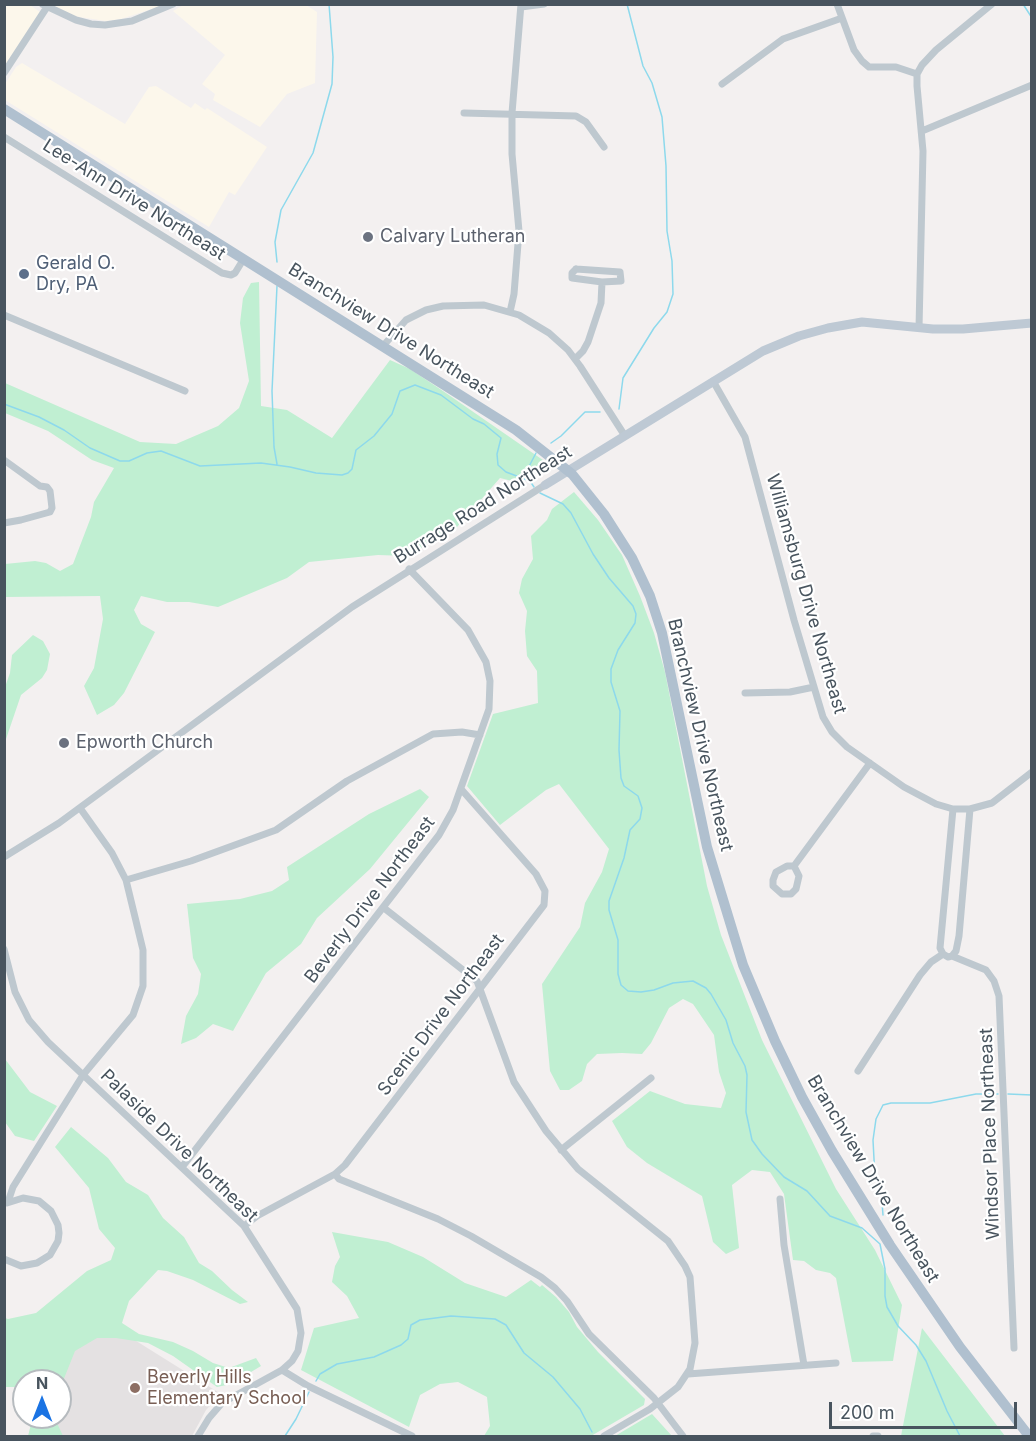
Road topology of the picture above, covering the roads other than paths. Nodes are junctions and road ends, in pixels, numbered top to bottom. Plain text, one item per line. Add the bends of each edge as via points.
1 (173, 4) edge
2 (544, 4) edge
3 (837, 4) edge
4 (992, 4) edge
5 (521, 5) edge
6 (45, 6) edge
7 (842, 18) junction
8 (4, 73) edge
9 (918, 74) junction
10 (722, 84) dead end
11 (1032, 85) edge
12 (4, 109) edge
13 (464, 113) dead end
14 (512, 113) junction
15 (922, 131) junction
16 (4, 137) edge
17 (604, 147) dead end
18 (243, 260) junction
19 (602, 282) junction
20 (510, 312) junction
21 (4, 315) edge
22 (1032, 323) edge
23 (920, 328) junction
24 (383, 346) junction
25 (575, 359) junction
26 (713, 381) junction
27 (184, 391) dead end
28 (625, 436) junction
29 (4, 460) edge
30 (545, 485) joint
31 (4, 523) edge
32 (410, 569) junction
33 (814, 687) junction
34 (745, 693) dead end
35 (480, 735) junction
36 (870, 763) junction
37 (1032, 772) edge
38 (461, 789) junction
39 (80, 808) junction
40 (953, 809) junction
41 (970, 809) junction
42 (4, 857) edge
43 (794, 866) junction
44 (126, 880) junction
45 (384, 909) junction
46 (4, 949) edge
47 (943, 954) junction
48 (952, 956) junction
49 (481, 988) junction
50 (858, 1071) dead end
51 (83, 1075) junction
52 (651, 1078) dead end
53 (561, 1150) junction
54 (182, 1167) junction
55 (335, 1174) junction
56 (780, 1199) dead end
57 (6, 1203) edge
58 (244, 1226) junction
59 (4, 1259) edge
60 (1014, 1348) dead end
61 (836, 1363) dead end
62 (804, 1365) junction
63 (282, 1370) junction
64 (688, 1374) junction
65 (657, 1403) junction
66 (198, 1437) edge
67 (412, 1437) edge
68 (604, 1437) edge
69 (683, 1437) edge
70 (1029, 1437) edge

1 - 6 street via 132,21 105,25 76,20
2 - 5 street
3 - 7 street
4 - 9 street via 936,50
5 - 14 street
6 - 8 street
7 - 9 street via 854,50 869,67
7 - 10 street via 788,37
9 - 15 street
11 - 15 street
12 - 18 main road, Branchview Drive Northeast
13 - 14 street
14 - 17 street via 576,116 586,122
14 - 20 street via 519,231
15 - 23 street
16 - 18 street, Lee-Ann Drive Northeast via 222,273 235,273
18 - 24 main road, Branchview Drive Northeast
19 - 19 street via 621,281 620,272 576,268 572,273 572,278
19 - 25 street via 601,303 588,342
20 - 24 street via 470,304 426,310 400,324
20 - 25 street via 538,325
21 - 27 street
22 - 23 street, Burrage Road Northeast
23 - 26 street, Burrage Road Northeast via 871,322 828,328 782,342
24 - 70 main road, Branchview Drive Northeast via 497,417 551,456 572,474 621,539 650,596 670,663 700,819 719,892 743,965 775,1041 832,1151 890,1245 960,1347
25 - 28 street
26 - 28 street, Burrage Road Northeast
26 - 33 street, Williamsburg Drive Northeast via 747,445
28 - 30 street, Burrage Road Northeast
29 - 31 street via 47,487 52,508 50,512
30 - 32 street, Burrage Road Northeast
32 - 35 street, Beverly Drive Northeast via 468,630 486,662 490,700
32 - 39 street, Burrage Road Northeast via 344,613
33 - 34 street
33 - 36 street, Williamsburg Drive Northeast via 832,732
35 - 38 street, Beverly Drive Northeast
35 - 44 street via 433,734 347,781 276,830
36 - 40 street, Williamsburg Drive Northeast via 926,800
36 - 43 street
37 - 41 street, Williamsburg Drive Northeast via 992,803
38 - 45 street, Beverly Drive Northeast via 446,826
38 - 49 street, Scenic Drive Northeast via 536,874 546,898
39 - 42 street, Burrage Road Northeast
39 - 44 street
40 - 41 street, Williamsburg Drive Northeast
40 - 47 street via 940,948
41 - 48 street via 958,936
43 - 43 street via 776,872 776,891 791,894 796,889 799,876
44 - 51 street via 143,950 143,986 128,1023
45 - 49 street via 474,977
45 - 54 street, Beverly Drive Northeast
46 - 51 street, Palaside Drive Northeast via 25,1014
47 - 48 street, Windsor Place Northeast
47 - 50 street via 920,975
48 - 60 street, Windsor Place Northeast via 986,970 999,996
49 - 53 street via 514,1082
49 - 55 street, Scenic Drive Northeast
51 - 54 street, Palaside Drive Northeast
51 - 57 street
52 - 53 street
53 - 64 street via 668,1241 682,1260 690,1277 695,1343
54 - 58 street, Palaside Drive Northeast
55 - 58 street, Scenic Drive Northeast
55 - 65 street via 438,1219 541,1277 567,1301 600,1346
56 - 62 street
57 - 59 street via 23,1198 39,1201 56,1217 59,1233 50,1255 37,1263 21,1266
58 - 63 street, Palaside Drive Northeast via 292,1300 300,1320 298,1351
61 - 62 street
62 - 64 street
63 - 66 street, Palaside Drive Northeast via 222,1403
63 - 67 street
64 - 65 street
65 - 68 street
65 - 69 street

